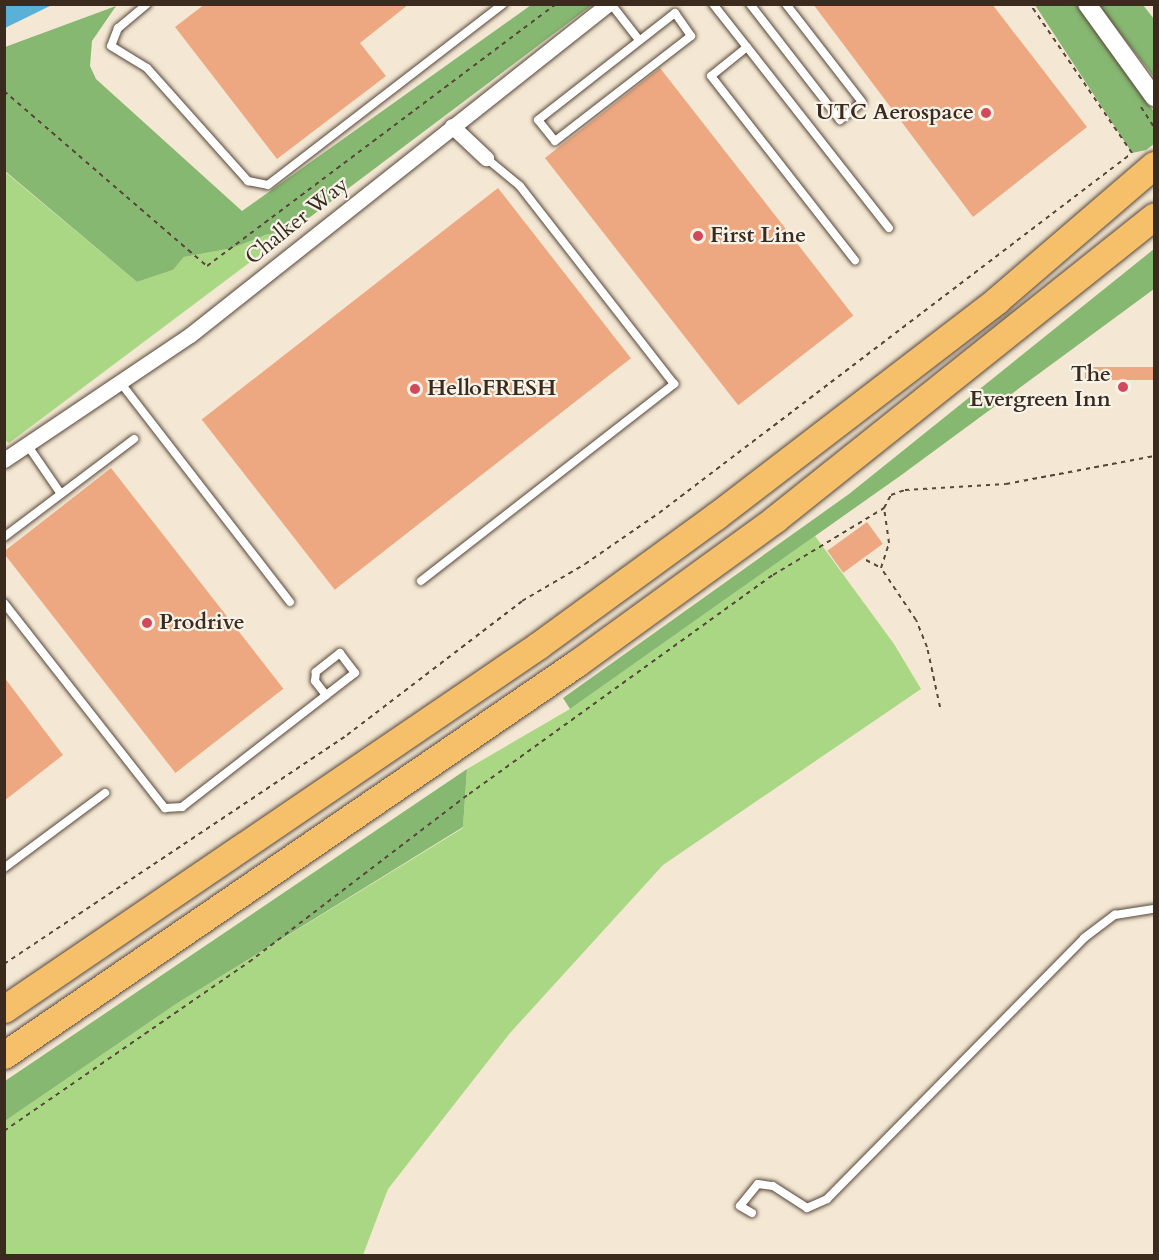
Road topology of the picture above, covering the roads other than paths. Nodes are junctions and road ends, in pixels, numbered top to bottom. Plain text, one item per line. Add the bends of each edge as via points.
1 (147, 4) edge
2 (503, 4) edge
3 (609, 4) edge
4 (713, 4) edge
5 (750, 4) edge
6 (786, 4) edge
7 (1087, 4) edge
8 (639, 40) junction
9 (747, 47) junction
10 (1155, 97) edge
11 (452, 126) junction
12 (486, 158) joint
13 (1155, 165) edge
14 (1155, 216) edge
15 (889, 228) dead end
16 (855, 260) dead end
17 (120, 381) junction
18 (135, 439) dead end
19 (28, 446) junction
20 (4, 460) edge
21 (62, 494) junction
22 (4, 537) edge
23 (421, 581) dead end
24 (290, 602) dead end
25 (4, 603) edge
26 (326, 694) junction
27 (105, 793) dead end
28 (4, 868) edge
29 (1155, 909) edge
30 (4, 1009) edge
31 (4, 1055) edge
32 (752, 1213) dead end

1 - 2 lane via 118,28 111,46 147,68 249,181 268,185
3 - 8 lane
3 - 11 street, Chalker Way
4 - 9 lane
5 - 6 lane via 840,120 862,102
7 - 10 street
8 - 8 lane via 675,13 691,36 555,141 538,120
9 - 15 lane
9 - 16 lane via 711,76
11 - 12 street
11 - 17 street, Chalker Way via 207,322
12 - 23 lane via 520,186 674,384
13 - 30 highway via 997,300 716,516 539,645
14 - 31 highway via 775,519 567,669
17 - 19 street, Chalker Way
17 - 24 lane
18 - 21 lane
19 - 20 street, Chalker Way
19 - 21 lane
21 - 22 lane
25 - 26 lane via 165,808 182,807
26 - 26 lane via 354,673 340,653 316,672 315,681
27 - 28 lane
29 - 32 lane via 1114,915 1084,938 827,1199 807,1208 773,1186 758,1184 740,1206

